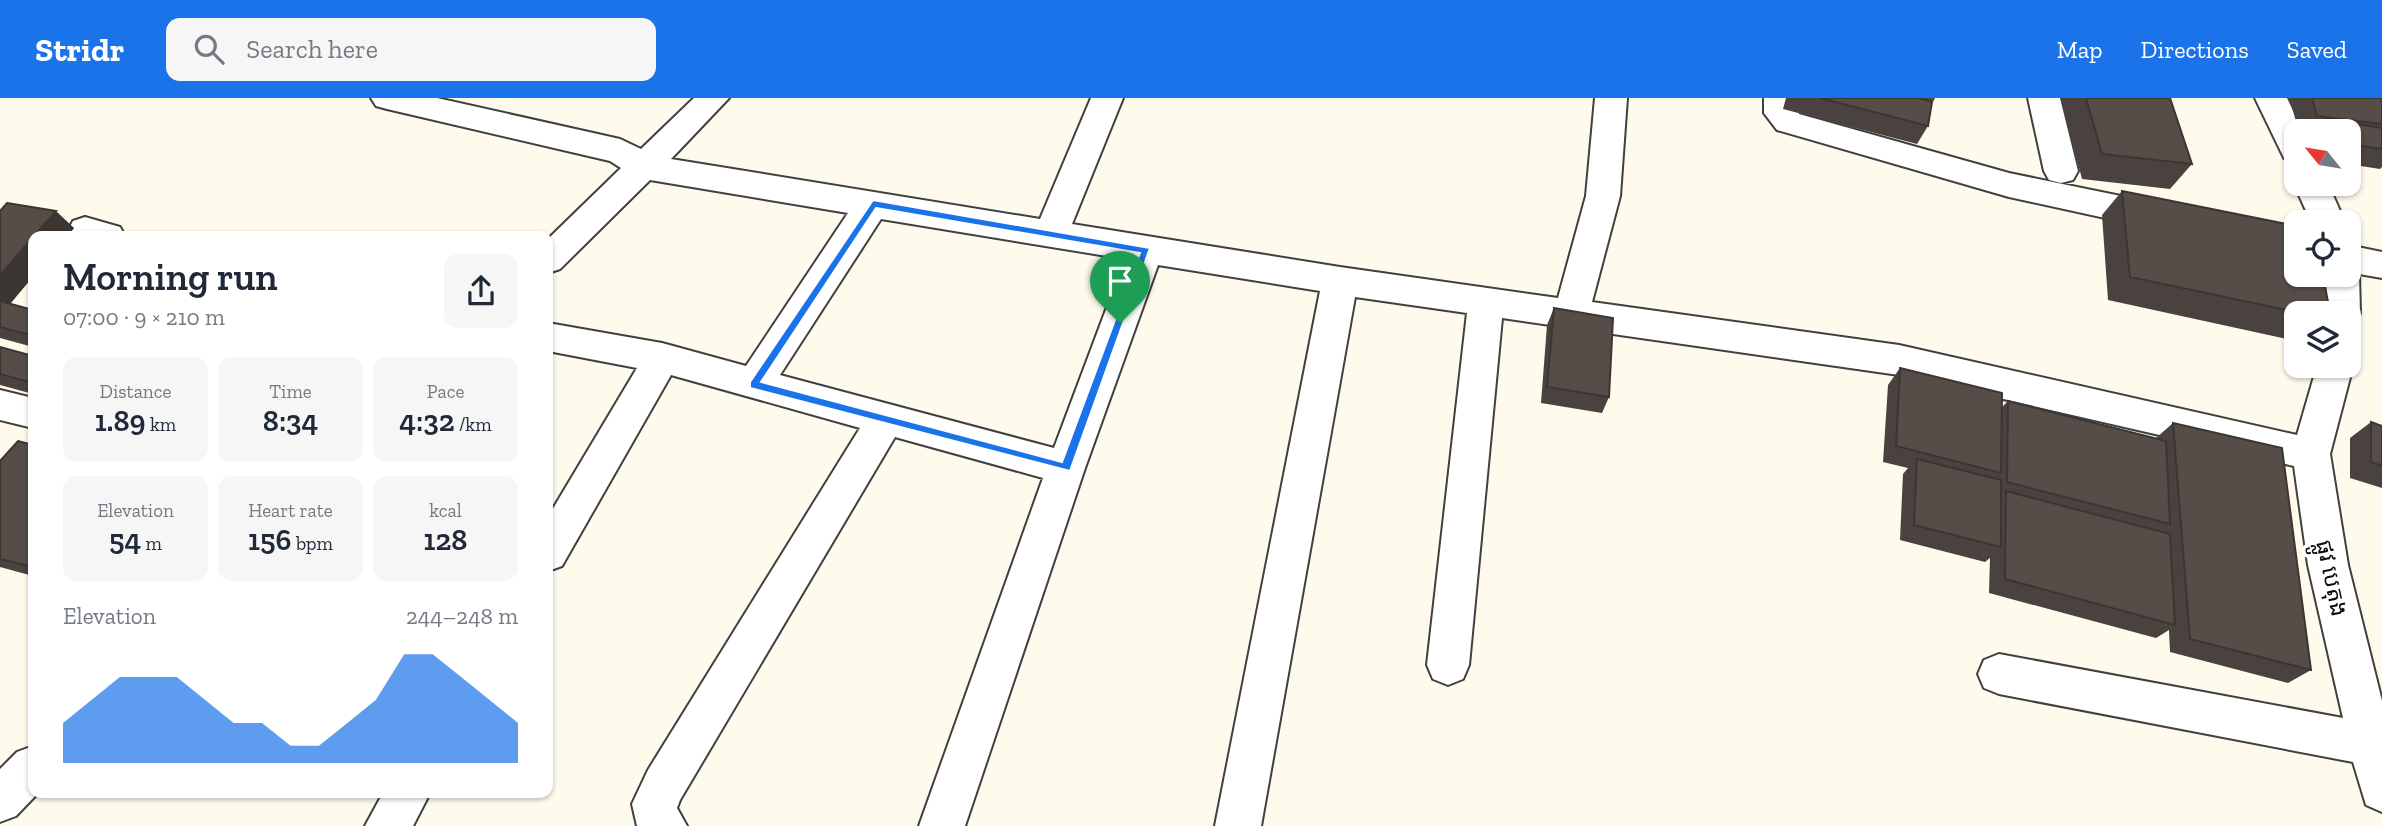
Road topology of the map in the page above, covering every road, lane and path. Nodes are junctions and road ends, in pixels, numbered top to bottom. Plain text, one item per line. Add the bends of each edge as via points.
1 (387, 98) edge
2 (713, 98) edge
3 (1107, 98) edge
4 (1611, 98) edge
5 (1780, 98) edge
6 (2044, 98) edge
7 (2271, 98) edge
8 (2284, 125) edge
9 (642, 167) junction
10 (2061, 171) dead end
11 (873, 203) junction
12 (2187, 223) edge
13 (1051, 234) junction
14 (1146, 250) junction
15 (553, 255) edge
16 (2361, 261) edge
17 (2382, 265) edge
18 (1340, 281) junction
19 (1486, 302) junction
20 (1572, 316) junction
21 (553, 338) edge
22 (662, 358) junction
23 (2332, 378) edge
24 (754, 385) junction
25 (0, 405) edge
26 (28, 412) edge
27 (886, 419) junction
28 (2311, 454) junction
29 (1066, 468) junction
30 (553, 544) edge
31 (1448, 664) dead end
32 (1999, 674) dead end
33 (2371, 744) junction
34 (28, 772) edge
35 (2382, 790) edge
36 (405, 798) edge
37 (0, 800) edge
38 (388, 826) edge
39 (664, 826) edge
40 (942, 826) edge
41 (1238, 826) edge

1 - 9 street via 620,151
2 - 9 street
3 - 13 street
4 - 20 street via 1602,196
5 - 12 street via 1780,113 1788,122 2009,185
6 - 10 street
7 - 8 street
9 - 11 street
9 - 15 street
11 - 13 street
11 - 24 street
13 - 14 street
14 - 18 street
14 - 29 street
16 - 17 street
18 - 19 street
18 - 41 street
19 - 20 street
19 - 31 street
20 - 28 street via 1899,360
21 - 22 street
22 - 24 street
22 - 30 street
23 - 28 street, ផ្លូវ បេតុង
24 - 27 street
25 - 26 street
27 - 29 street
27 - 39 street via 664,785 654,804 658,822
28 - 33 street, ផ្លូវ បេតុង via 2328,565
29 - 40 street
32 - 33 street
33 - 35 street, ផ្លូវ បេតុង
34 - 37 street
36 - 38 street

